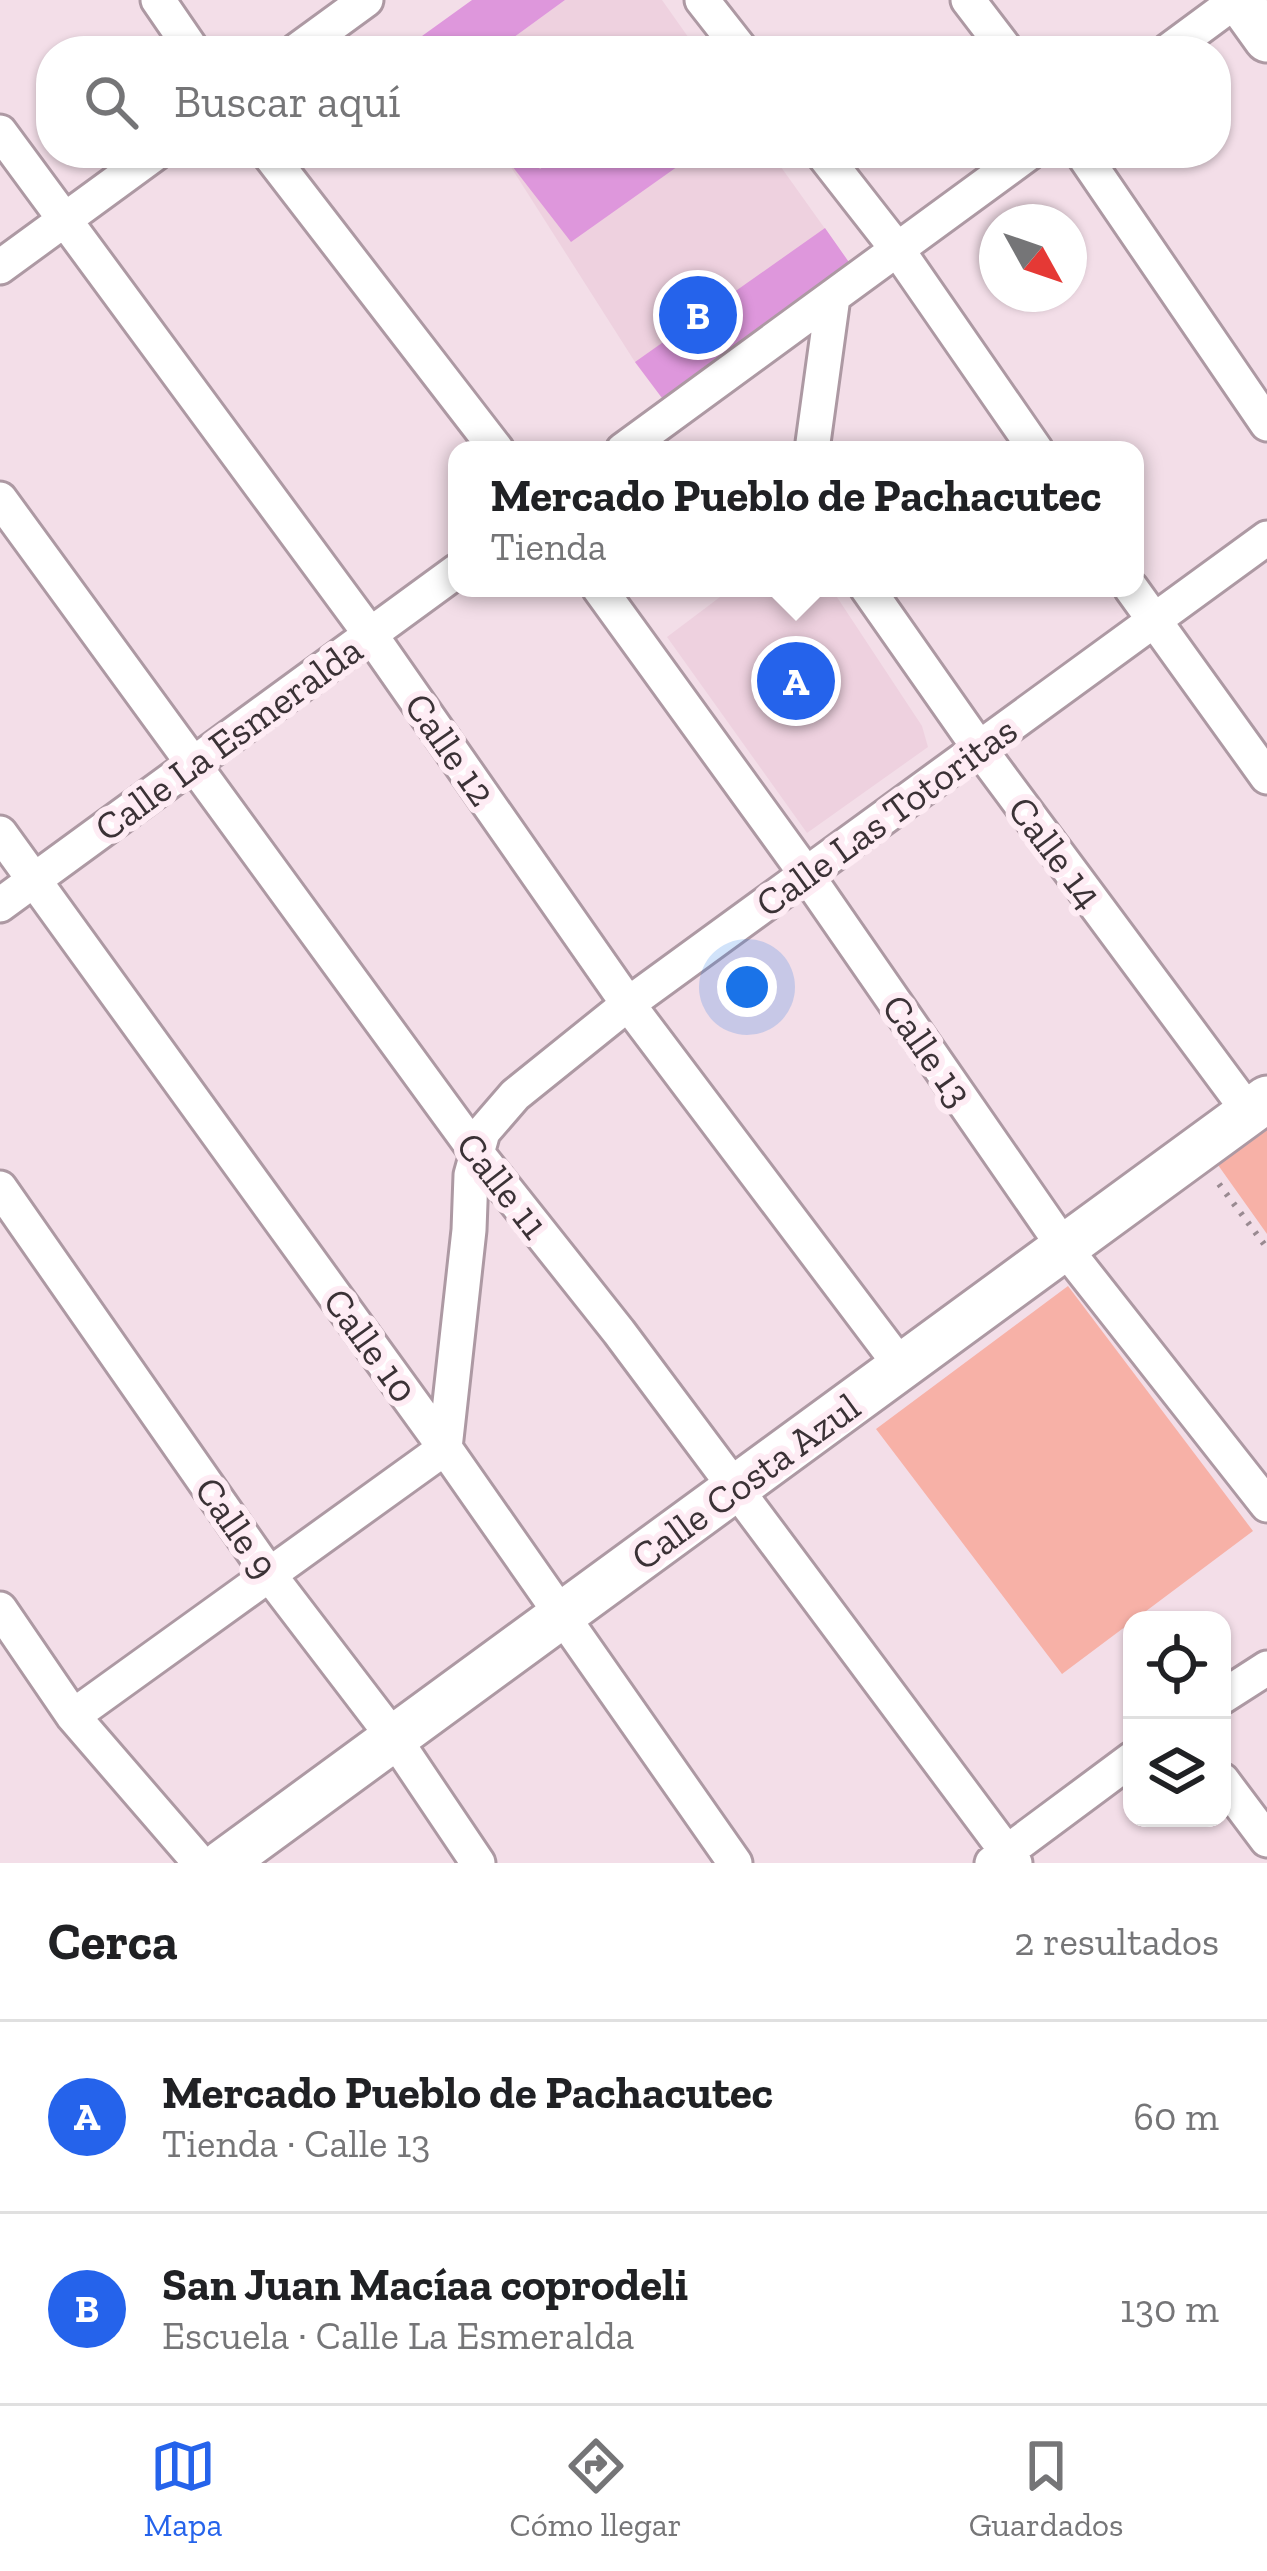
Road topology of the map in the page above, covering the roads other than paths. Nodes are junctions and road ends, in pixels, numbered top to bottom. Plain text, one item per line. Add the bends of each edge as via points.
1 (158, 0) edge
2 (366, 0) edge
3 (702, 0) edge
4 (968, 0) edge
5 (1238, 0) edge
6 (183, 36) edge
7 (317, 36) edge
8 (730, 36) edge
9 (996, 36) edge
10 (1189, 36) edge
11 (1267, 39) edge
12 (0, 132) edge
13 (135, 168) edge
14 (280, 168) edge
15 (834, 168) edge
16 (1008, 168) edge
17 (1092, 168) edge
18 (63, 221) junction
19 (897, 249) junction
20 (0, 267) edge
21 (833, 297) junction
22 (1267, 424) edge
23 (490, 441) edge
24 (635, 441) edge
25 (813, 441) edge
26 (1030, 441) edge
27 (0, 499) edge
28 (1267, 538) edge
29 (448, 578) edge
30 (606, 597) edge
31 (873, 597) edge
32 (1137, 597) edge
33 (1154, 621) junction
34 (370, 634) junction
35 (979, 748) junction
36 (193, 762) junction
37 (1267, 777) edge
38 (0, 833) edge
39 (806, 874) junction
40 (35, 879) junction
41 (0, 905) edge
42 (628, 1004) junction
43 (1258, 1105) edge
44 (477, 1154) junction
45 (0, 1188) edge
46 (1064, 1247) junction
47 (901, 1366) junction
48 (445, 1448) junction
49 (733, 1490) junction
50 (1267, 1505) edge
51 (272, 1576) junction
52 (0, 1609) edge
53 (563, 1614) junction
54 (1267, 1668) edge
55 (1231, 1690) edge
56 (73, 1716) junction
57 (394, 1738) junction
58 (1123, 1766) edge
59 (1231, 1792) edge
60 (1267, 1840) edge
61 (1005, 1859) edge
62 (200, 1863) edge
63 (223, 1863) edge
64 (478, 1863) edge
65 (735, 1863) edge

1 - 6 street
2 - 7 street
3 - 8 street
4 - 9 street
5 - 10 street
5 - 11 street
12 - 18 street, Calle 12
13 - 18 street
14 - 23 street
15 - 19 street
16 - 19 street
17 - 22 street
18 - 20 street
18 - 34 street, Calle 12
19 - 21 street
19 - 26 street
21 - 24 street
21 - 25 street
27 - 36 street, Calle 11
28 - 33 street, Calle Las Totoritas
29 - 34 street, Calle La Esmeralda
30 - 39 street, Calle 13
31 - 35 street, Calle 14
32 - 33 street
33 - 35 street, Calle Las Totoritas
33 - 37 street
34 - 36 street, Calle La Esmeralda
34 - 42 street, Calle 12
35 - 39 street, Calle Las Totoritas
35 - 43 street, Calle 14
36 - 40 street, Calle La Esmeralda
36 - 44 street, Calle 11
38 - 40 street, Calle 10
39 - 42 street, Calle Las Totoritas
39 - 46 street, Calle 13
40 - 41 street, Calle La Esmeralda
40 - 48 street, Calle 10
42 - 44 street, Calle Las Totoritas via 515,1095 484,1132
42 - 47 street, Calle 12
43 - 46 street, Calle Costa Azul
44 - 48 street, Calle Las Totoritas
44 - 49 street, Calle 11
45 - 51 street, Calle 9
46 - 47 street, Calle Costa Azul
46 - 50 street, Calle 13
47 - 49 street, Calle Costa Azul
48 - 51 street
48 - 53 street, Calle 10
49 - 53 street, Calle Costa Azul
49 - 61 street, Calle 11
51 - 56 street
51 - 57 street, Calle 9
52 - 56 street
53 - 57 street, Calle Costa Azul
53 - 65 street, Calle 10
54 - 55 street
56 - 62 street
57 - 63 street, Calle Costa Azul
57 - 64 street, Calle 9
58 - 61 street
59 - 60 street

